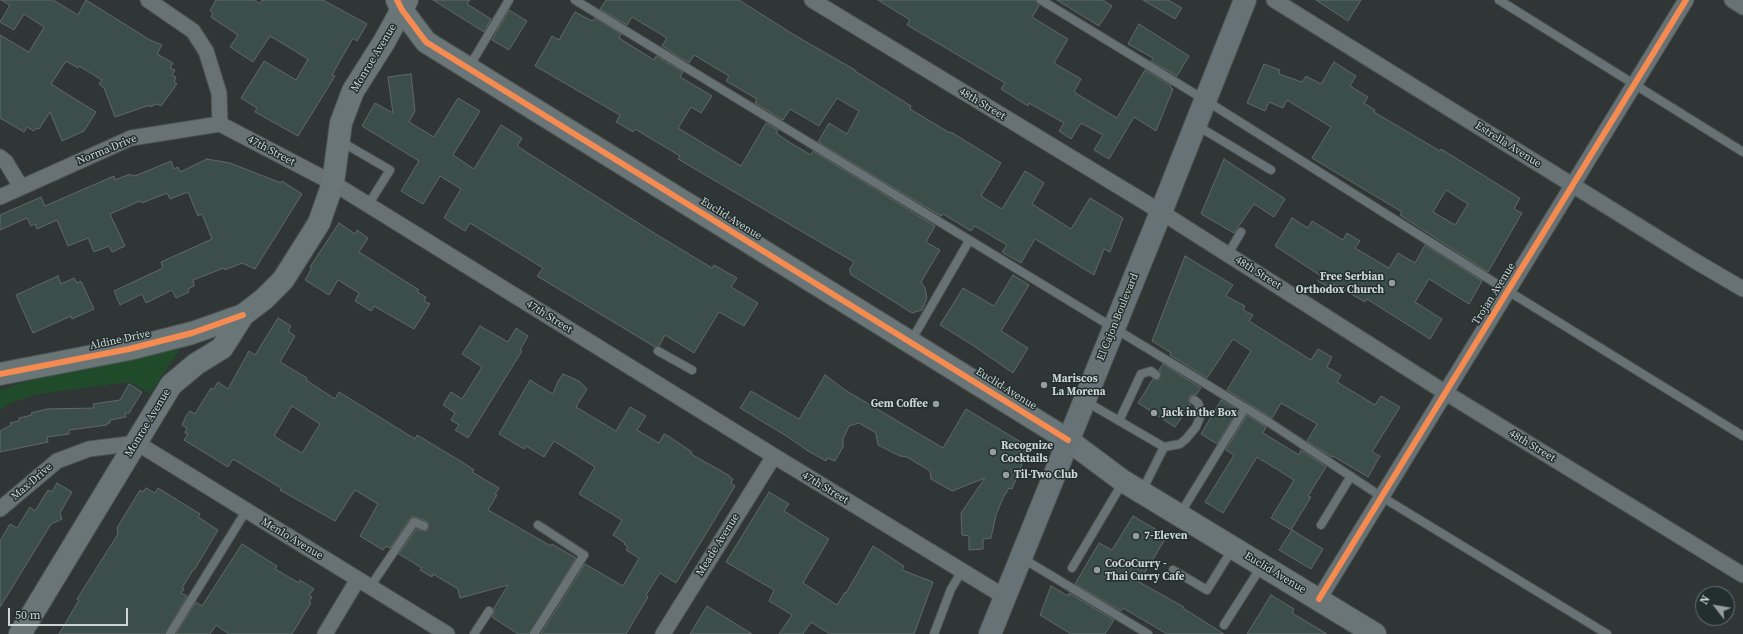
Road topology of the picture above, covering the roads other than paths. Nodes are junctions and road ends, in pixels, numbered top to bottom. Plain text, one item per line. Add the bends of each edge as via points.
1 (148, 0) edge
2 (509, 0) edge
3 (575, 0) edge
4 (812, 0) edge
5 (1041, 0) edge
6 (1245, 0) edge
7 (1274, 0) edge
8 (1499, 0) edge
9 (1686, 0) edge
10 (1732, 0) edge
11 (402, 3) edge
12 (165, 4) edge
13 (1743, 7) edge
14 (468, 68) junction
15 (1635, 84) junction
16 (1204, 100) junction
17 (220, 124) junction
18 (1195, 125) junction
19 (339, 140) junction
20 (1743, 152) edge
21 (0, 157) edge
22 (1271, 170) dead end
23 (333, 183) junction
24 (1573, 185) junction
25 (21, 187) junction
26 (0, 197) edge
27 (368, 205) junction
28 (1161, 212) junction
29 (1241, 232) dead end
30 (968, 241) junction
31 (1228, 254) junction
32 (1743, 289) edge
33 (1508, 291) junction
34 (243, 315) junction
35 (1113, 329) junction
36 (910, 342) junction
37 (658, 351) dead end
38 (692, 370) dead end
39 (0, 374) edge
40 (1156, 375) dead end
41 (1446, 392) junction
42 (1194, 400) dead end
43 (1084, 401) junction
44 (1245, 408) junction
45 (1119, 421) junction
46 (1743, 436) edge
47 (1068, 440) junction
48 (137, 443) junction
49 (1164, 447) junction
50 (774, 456) junction
51 (1351, 476) junction
52 (1123, 481) junction
53 (1142, 492) junction
54 (1382, 497) junction
55 (0, 510) edge
56 (246, 511) junction
57 (1180, 515) junction
58 (538, 525) dead end
59 (1321, 525) dead end
60 (424, 526) dead end
61 (1233, 547) junction
62 (1021, 557) junction
63 (1262, 565) junction
64 (1072, 568) dead end
65 (1173, 570) dead end
66 (962, 571) junction
67 (1743, 575) edge
68 (364, 583) junction
69 (1005, 597) junction
70 (1319, 599) junction
71 (489, 611) dead end
72 (1224, 625) dead end
73 (20, 634) edge
74 (170, 634) edge
75 (325, 634) edge
76 (447, 634) edge
77 (474, 634) edge
78 (534, 634) edge
79 (663, 634) edge
80 (934, 634) edge
81 (990, 634) edge
82 (1148, 634) edge
83 (1375, 634) edge
84 (1607, 634) edge

1 - 12 street
2 - 14 lane
3 - 30 lane
4 - 28 street, 48th Street
5 - 16 lane
6 - 16 main road, El Cajon Boulevard
7 - 24 street, Estrella Avenue
8 - 15 lane
9 - 15 street, Trojan Avenue
10 - 13 street
11 - 14 main road, Euclid Avenue via 426,42
11 - 19 main road, Monroe Avenue via 384,42 353,91 341,123
12 - 17 street via 193,31 206,51 219,93
14 - 36 main road, Euclid Avenue
15 - 20 lane
15 - 24 street, Trojan Avenue
16 - 18 main road, El Cajon Boulevard
16 - 33 lane
17 - 23 street, 47th Street
17 - 25 street, Norma Drive via 131,138
18 - 22 lane
18 - 28 main road, El Cajon Boulevard
19 - 23 main road, Monroe Avenue
19 - 27 lane via 390,170
21 - 25 street via 6,162
23 - 27 street, 47th Street
23 - 34 main road, Monroe Avenue via 319,223 283,280
24 - 32 street, Estrella Avenue
24 - 33 street, Trojan Avenue
25 - 26 street, Norma Drive
27 - 50 street, 47th Street
28 - 31 street, 48th Street
28 - 35 main road, El Cajon Boulevard
29 - 31 lane
30 - 35 lane
30 - 36 lane
31 - 41 street, 48th Street
33 - 41 street, Trojan Avenue
33 - 46 lane
34 - 39 main road, Aldine Drive via 192,333 129,349
34 - 48 main road, Monroe Avenue via 222,348 196,364 171,385
35 - 43 main road, El Cajon Boulevard
35 - 44 lane
36 - 47 main road, Euclid Avenue
37 - 38 lane
40 - 45 lane via 1151,371 1141,374
41 - 54 street, Trojan Avenue
41 - 67 street, 48th Street
42 - 49 lane via 1201,410 1196,427 1180,444
43 - 45 lane
43 - 47 main road, El Cajon Boulevard
44 - 51 lane
44 - 57 lane
45 - 49 lane
47 - 52 main road, Euclid Avenue
47 - 62 main road, El Cajon Boulevard
48 - 55 street, Max Drive via 89,449 56,461
48 - 56 street, Menlo Avenue
48 - 73 main road, Monroe Avenue
49 - 53 lane
50 - 66 street, 47th Street
50 - 79 street, Meade Avenue
51 - 54 lane
51 - 59 lane
52 - 53 main road, Euclid Avenue
52 - 64 lane
53 - 57 main road, Euclid Avenue
54 - 70 street, Trojan Avenue
54 - 84 lane
56 - 68 street, Menlo Avenue
56 - 74 lane
57 - 61 main road, Euclid Avenue
58 - 78 lane via 584,555
60 - 68 lane via 414,522
61 - 63 main road, Euclid Avenue
61 - 65 lane via 1207,590
62 - 69 main road, El Cajon Boulevard
62 - 82 lane
63 - 70 main road, Euclid Avenue
63 - 72 lane
66 - 69 street, 47th Street
66 - 80 lane via 951,589
68 - 75 street
68 - 76 street, Menlo Avenue
69 - 81 main road, El Cajon Boulevard
70 - 83 main road, Euclid Avenue
71 - 77 lane

